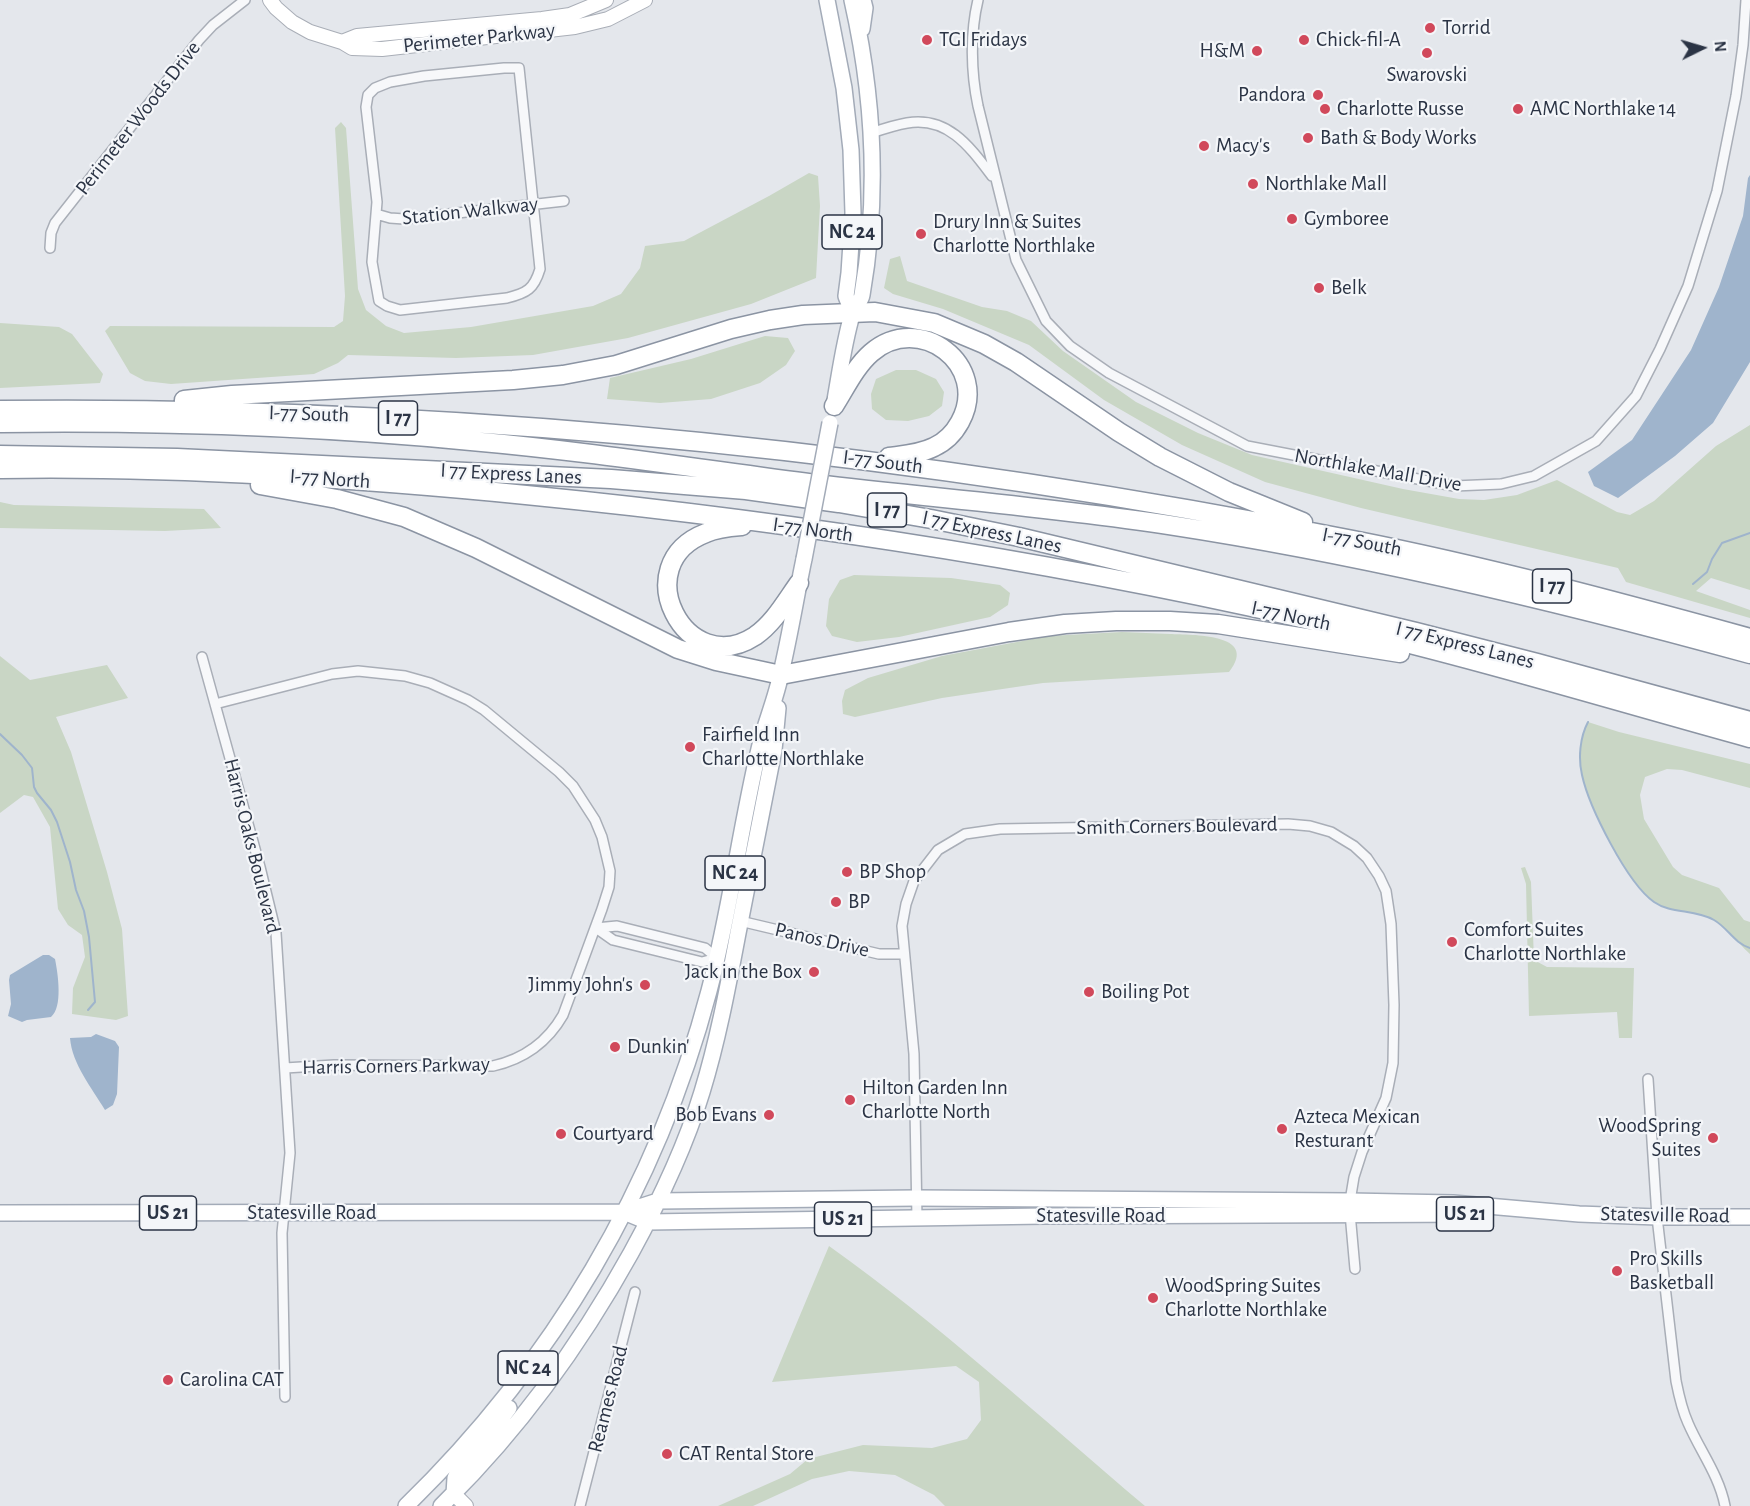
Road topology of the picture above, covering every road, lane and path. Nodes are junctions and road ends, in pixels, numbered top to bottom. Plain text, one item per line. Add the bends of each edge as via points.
1 (244, 0) edge
2 (270, 0) edge
3 (606, 0) edge
4 (645, 0) edge
5 (827, 0) edge
6 (852, 0) edge
7 (863, 0) edge
8 (978, 0) edge
9 (1746, 0) edge
10 (861, 38) junction
11 (342, 42) junction
12 (871, 133) junction
13 (996, 180) junction
14 (564, 201) dead end
15 (533, 204) junction
16 (376, 214) junction
17 (50, 248) dead end
18 (852, 312) junction
19 (98, 409) junction
20 (0, 410) edge
21 (832, 415) junction
22 (0, 423) edge
23 (0, 455) edge
24 (860, 459) junction
25 (0, 469) edge
26 (177, 471) junction
27 (772, 524) junction
28 (1353, 540) junction
29 (799, 583) junction
30 (1750, 638) edge
31 (1750, 654) edge
32 (201, 657) dead end
33 (1502, 670) junction
34 (781, 675) junction
35 (215, 704) junction
36 (1750, 721) edge
37 (1750, 738) edge
38 (740, 921) junction
39 (596, 928) junction
40 (904, 954) junction
41 (717, 958) junction
42 (285, 1068) junction
43 (1648, 1079) dead end
44 (916, 1198) junction
45 (1059, 1198) junction
46 (1040, 1199) junction
47 (658, 1201) junction
48 (1350, 1207) junction
49 (624, 1212) junction
50 (0, 1213) edge
51 (285, 1214) junction
52 (986, 1216) junction
53 (1019, 1216) junction
54 (1657, 1217) junction
55 (1750, 1217) edge
56 (917, 1219) junction
57 (648, 1222) junction
58 (1355, 1269) dead end
59 (635, 1292) dead end
60 (553, 1332) junction
61 (285, 1397) dead end
62 (454, 1494) junction
63 (406, 1506) edge
64 (441, 1506) edge
65 (466, 1506) edge
66 (580, 1506) edge
67 (1725, 1506) edge

1 - 17 street, Perimeter Woods Drive via 199,40 123,135 55,223
2 - 11 street, Perimeter Parkway via 292,22
3 - 11 street, Perimeter Parkway via 570,15 357,36
4 - 11 street, Perimeter Parkway via 590,24 555,30 382,49 352,48
5 - 18 main road, NC 24 via 851,150 853,213 846,296
6 - 10 main road, NC 24
7 - 10 main road
8 - 13 street, Northlake Mall Drive via 973,26 975,95
9 - 13 street, Northlake Mall Drive via 1736,96 1717,191 1688,286 1660,349 1636,396 1596,441 1534,476 1501,484 1455,486 1248,446 1109,373 1070,346 1046,321 1016,260
10 - 12 main road, NC 24
12 - 13 street via 915,122 941,127 967,144
12 - 18 main road, NC 24 via 869,245 862,299
14 - 15 street, Station Walkway
15 - 16 street, Station Walkway via 404,219
15 - 16 street via 540,269 530,290 507,298 400,309 379,301 372,262
15 - 16 street via 519,68 504,68 390,82 368,95
18 - 19 highway via 750,324 616,365 563,375 231,395
18 - 21 main road, NC 24
18 - 28 highway via 916,319 967,336 1016,362 1160,457 1257,504
19 - 20 highway, I-77 South / I 77
19 - 24 highway, I-77 South / I 77 via 285,412 471,422 678,438
21 - 24 highway via 864,360 878,347 912,338 929,341 951,355 967,388 965,412 948,439 915,453
21 - 29 main road, NC 24, bridge
22 - 31 highway, I 77 Express Lanes / I 77 via 221,425 408,435 1114,517 1410,569
23 - 36 highway, I 77 Express Lanes / I 77 via 177,458 600,478 839,502 1019,537 1416,632
24 - 28 highway, I-77 South / I 77 via 1055,487
25 - 26 highway, I-77 North / I 77
26 - 27 highway, I-77 North / I 77 via 487,491
26 - 34 highway via 314,494 404,517 476,548 678,649
27 - 29 highway via 712,531 683,547 667,578 673,613 681,626 700,640 724,645 741,642 769,624
27 - 33 highway, I-77 North / I 77 via 969,554 1177,592 1367,634
28 - 30 highway, I-77 South / I 77 via 1596,596
29 - 34 main road, NC 24
32 - 35 street, Harris Oaks Boulevard
33 - 34 highway via 1255,629 1145,620 1038,627
33 - 37 highway, I-77 North / I 77
34 - 38 main road, NC 24 via 774,750
34 - 41 main road, NC 24 via 759,747
35 - 39 street, Harris Corners Parkway via 358,671 430,682 468,700 559,772 595,820 610,871 609,888
35 - 42 street, Harris Oaks Boulevard via 274,920
38 - 40 street, Panos Drive via 879,954
38 - 47 main road, NC 24 via 702,1093
39 - 41 street via 613,940 702,962
39 - 42 street, Harris Corners Parkway via 556,1026 523,1056 493,1066
40 - 44 street, Smith Corners Boulevard via 914,1054
40 - 48 street, Smith Corners Boulevard via 902,926 914,881 938,850 965,834 1000,828 1261,824 1310,826 1331,832 1361,852 1379,876 1386,891 1391,924 1393,1063 1386,1098 1354,1177
41 - 49 main road, NC 24 via 669,1115
42 - 51 street, Harris Oaks Boulevard via 290,1153
43 - 54 street
44 - 46 main road, Statesville Road / US 21
44 - 47 main road, Statesville Road / US 21
44 - 56 street, Smith Corners Boulevard
45 - 46 main road, Statesville Road / US 21
45 - 48 main road, Statesville Road / US 21
45 - 53 main road via 1056,1208
46 - 52 main road via 1009,1209 990,1209
47 - 49 main road, Statesville Road / US 21
47 - 57 main road, NC 24
48 - 53 main road, Statesville Road / US 21 via 1207,1216
48 - 54 main road, Statesville Road / US 21 via 1453,1203
48 - 58 street, Smith Corners Boulevard
49 - 51 main road, Statesville Road / US 21
49 - 57 main road, Statesville Road / US 21
49 - 60 main road, NC 24
50 - 51 main road, Statesville Road / US 21
51 - 61 street, Harris Oaks Boulevard
52 - 53 main road, Statesville Road / US 21
52 - 56 main road, Statesville Road / US 21
54 - 55 main road, Statesville Road / US 21
54 - 67 street via 1682,1407 1719,1484
56 - 57 main road, Statesville Road / US 21
57 - 62 main road, NC 24 via 592,1320 555,1374
59 - 66 street, Reames Road
60 - 62 main road via 515,1399 460,1468
60 - 63 main road, NC 24 via 473,1436
62 - 64 main road, NC 24
62 - 65 street

